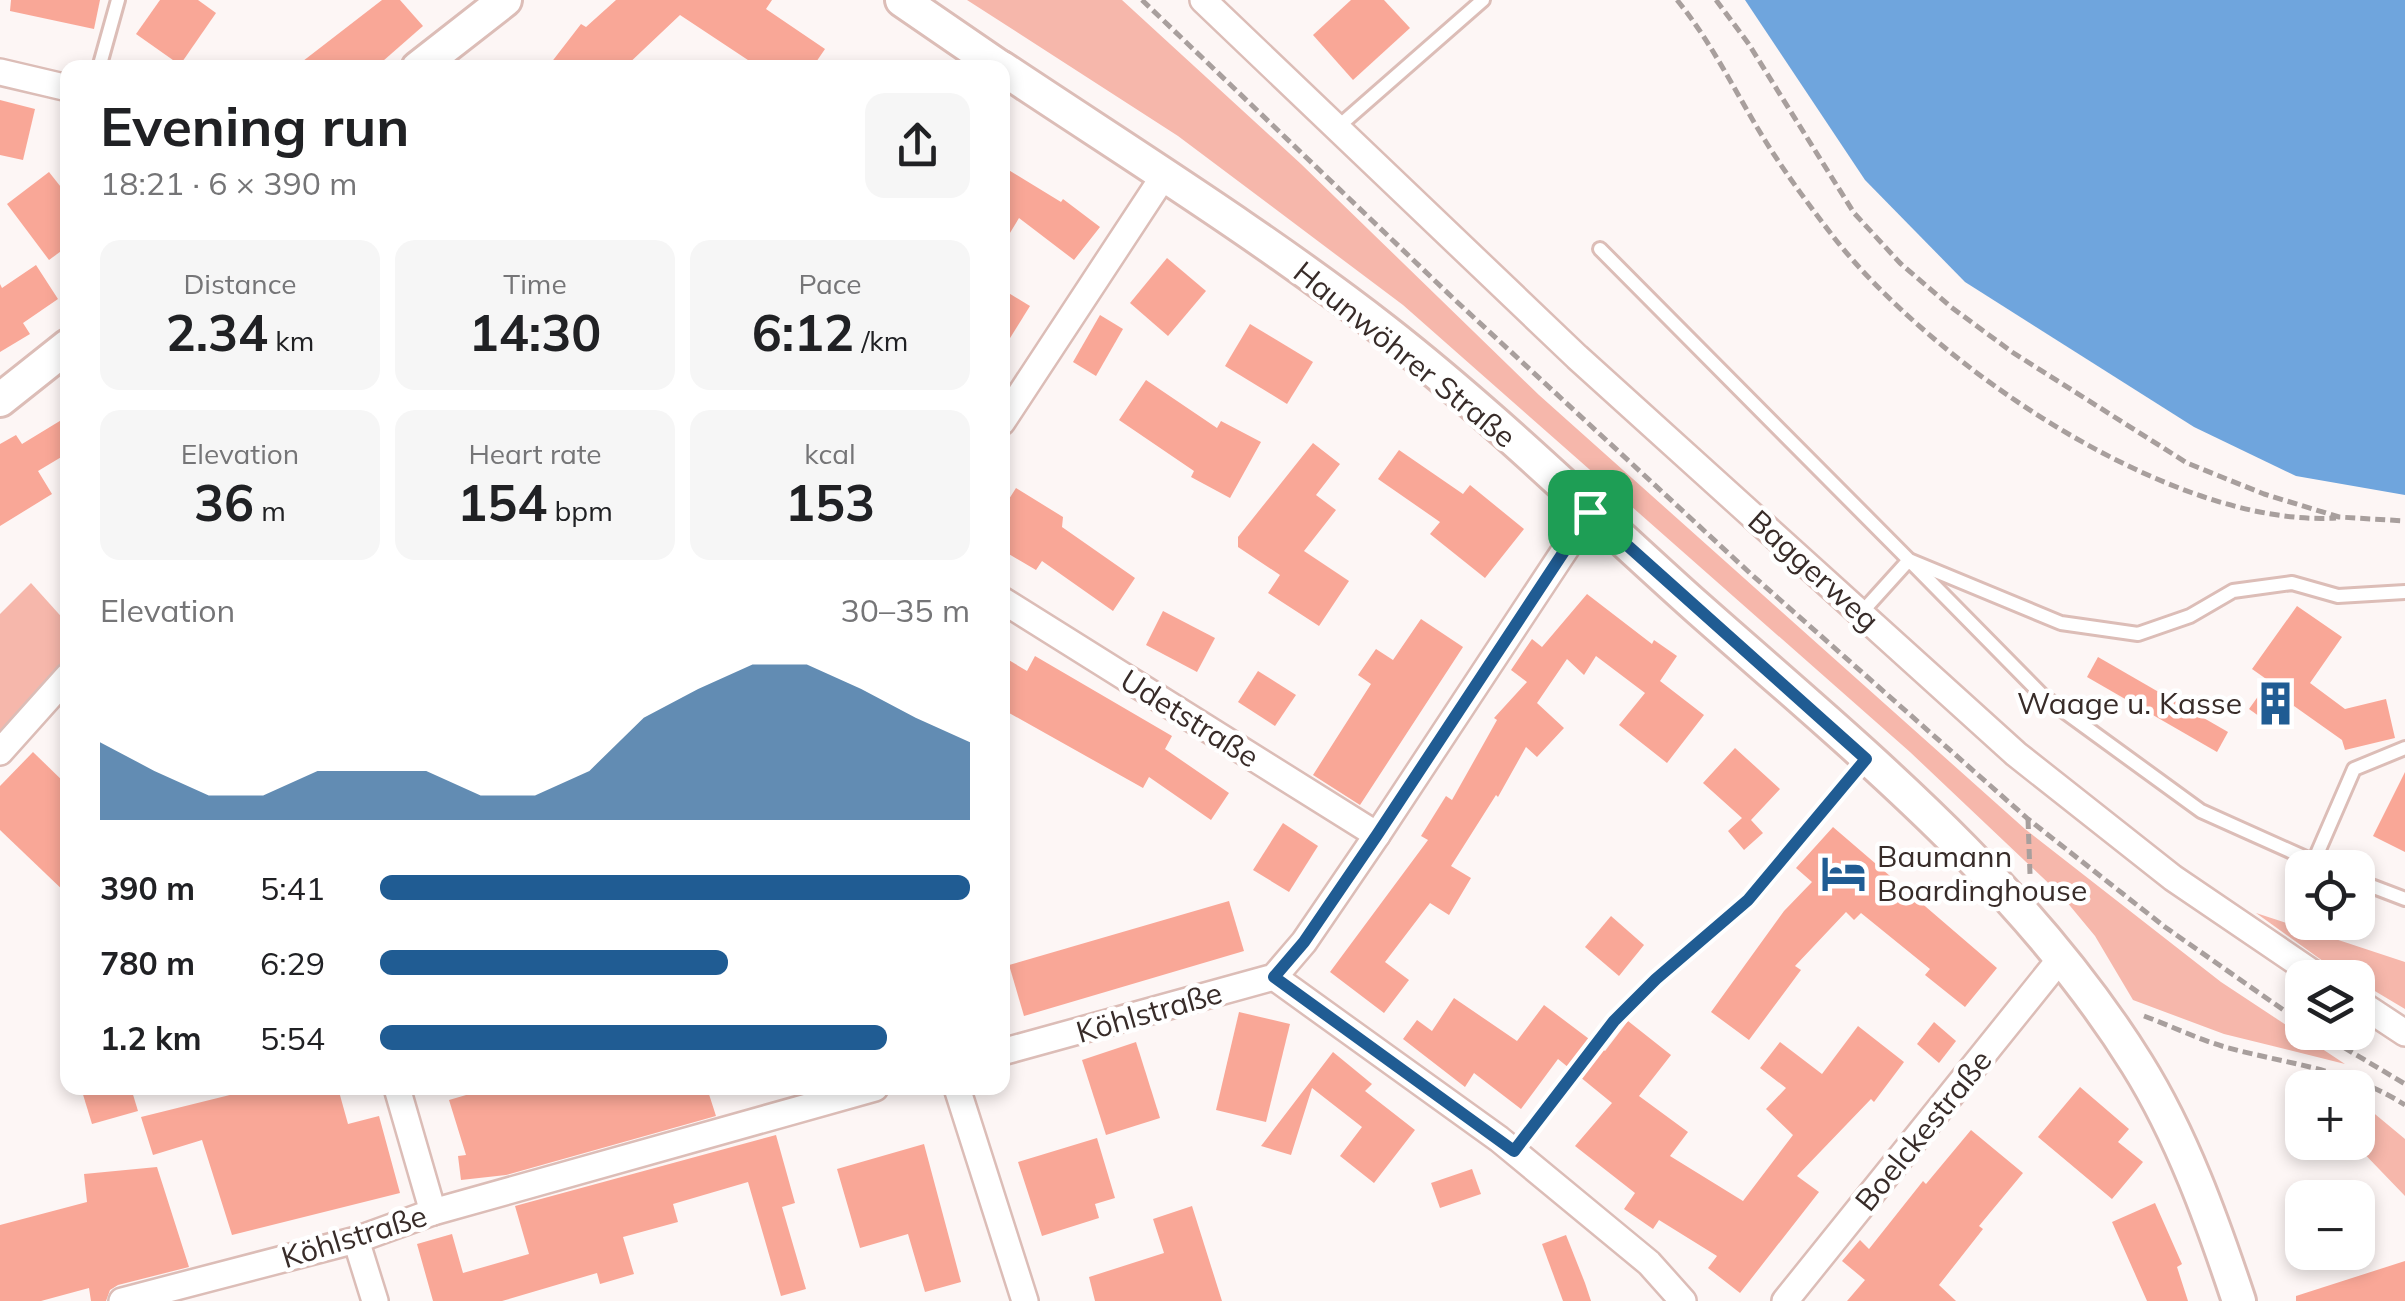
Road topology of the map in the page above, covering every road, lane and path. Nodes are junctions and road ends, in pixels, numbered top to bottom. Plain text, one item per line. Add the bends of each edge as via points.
1 (118, 0) edge
2 (505, 0) edge
3 (902, 0) edge
4 (1142, 0) edge
5 (1203, 0) edge
6 (1483, 0) edge
7 (1678, 0) edge
8 (1716, 0) edge
9 (100, 60) edge
10 (428, 60) edge
11 (990, 60) edge
12 (0, 72) edge
13 (1010, 73) edge
14 (60, 86) edge
15 (1339, 126) junction
16 (1165, 174) junction
17 (1600, 249) dead end
18 (60, 352) edge
19 (0, 400) edge
20 (1010, 410) edge
21 (1590, 512) junction
22 (2339, 518) junction
23 (2405, 521) edge
24 (1908, 560) junction
25 (2405, 592) edge
26 (1010, 605) edge
27 (1862, 612) junction
28 (60, 686) edge
29 (2405, 748) edge
30 (0, 752) edge
31 (1866, 759) junction
32 (2028, 820) junction
33 (1377, 835) junction
34 (2287, 850) edge
35 (2319, 850) edge
36 (2030, 874) dead end
37 (2375, 887) edge
38 (2405, 898) edge
39 (2061, 958) junction
40 (2294, 960) edge
41 (1274, 977) junction
42 (1656, 979) joint
43 (2285, 1011) edge
44 (2135, 1012) dead end
45 (2375, 1013) edge
46 (2405, 1033) edge
47 (1010, 1050) edge
48 (2348, 1050) edge
49 (2405, 1084) edge
50 (399, 1095) edge
51 (850, 1095) edge
52 (959, 1095) edge
53 (2405, 1105) edge
54 (1514, 1151) junction
55 (433, 1212) junction
56 (356, 1240) junction
57 (122, 1301) edge
58 (375, 1301) edge
59 (1025, 1301) edge
60 (1683, 1301) edge
61 (1784, 1301) edge
62 (2238, 1301) edge

1 - 9 lane
2 - 10 street
3 - 11 street, Haunwöhrer Straße
4 - 32 path via 1638,471
5 - 15 street, Baggerweg
6 - 15 lane
7 - 22 path via 1834,238 1938,342 2003,391 2176,489 2258,513
8 - 22 path via 1854,212 1951,307 2186,464
12 - 14 street
13 - 16 street, Haunwöhrer Straße
15 - 27 street, Baggerweg via 1577,357
16 - 20 street
16 - 21 street, Haunwöhrer Straße via 1387,332
17 - 24 lane
18 - 19 street
21 - 31 street, Haunwöhrer Straße
21 - 33 street
22 - 23 path
24 - 25 lane via 2061,623 2138,634 2190,616 2233,591 2292,582 2338,596
24 - 27 lane
24 - 34 lane via 2043,696 2201,812
26 - 33 street, Udetstraße
27 - 40 street, Baggerweg via 2016,754 2173,878
28 - 30 street
29 - 35 lane via 2354,768
31 - 39 street, Haunwöhrer Straße via 1957,842
31 - 42 lane via 1748,900
32 - 36 path
32 - 43 path
33 - 41 street
37 - 38 lane
39 - 61 street, Boelckestraße
39 - 62 street, Haunwöhrer Straße via 2139,1066 2172,1130
41 - 47 street, Köhlstraße
41 - 54 street
42 - 54 path via 1614,1021
44 - 53 path via 2225,1047 2340,1074
45 - 46 street
48 - 49 path
50 - 55 street
51 - 55 street, Köhlstraße
52 - 59 street
54 - 60 street via 1649,1263
55 - 56 street, Köhlstraße
56 - 57 street, Köhlstraße
56 - 58 street

